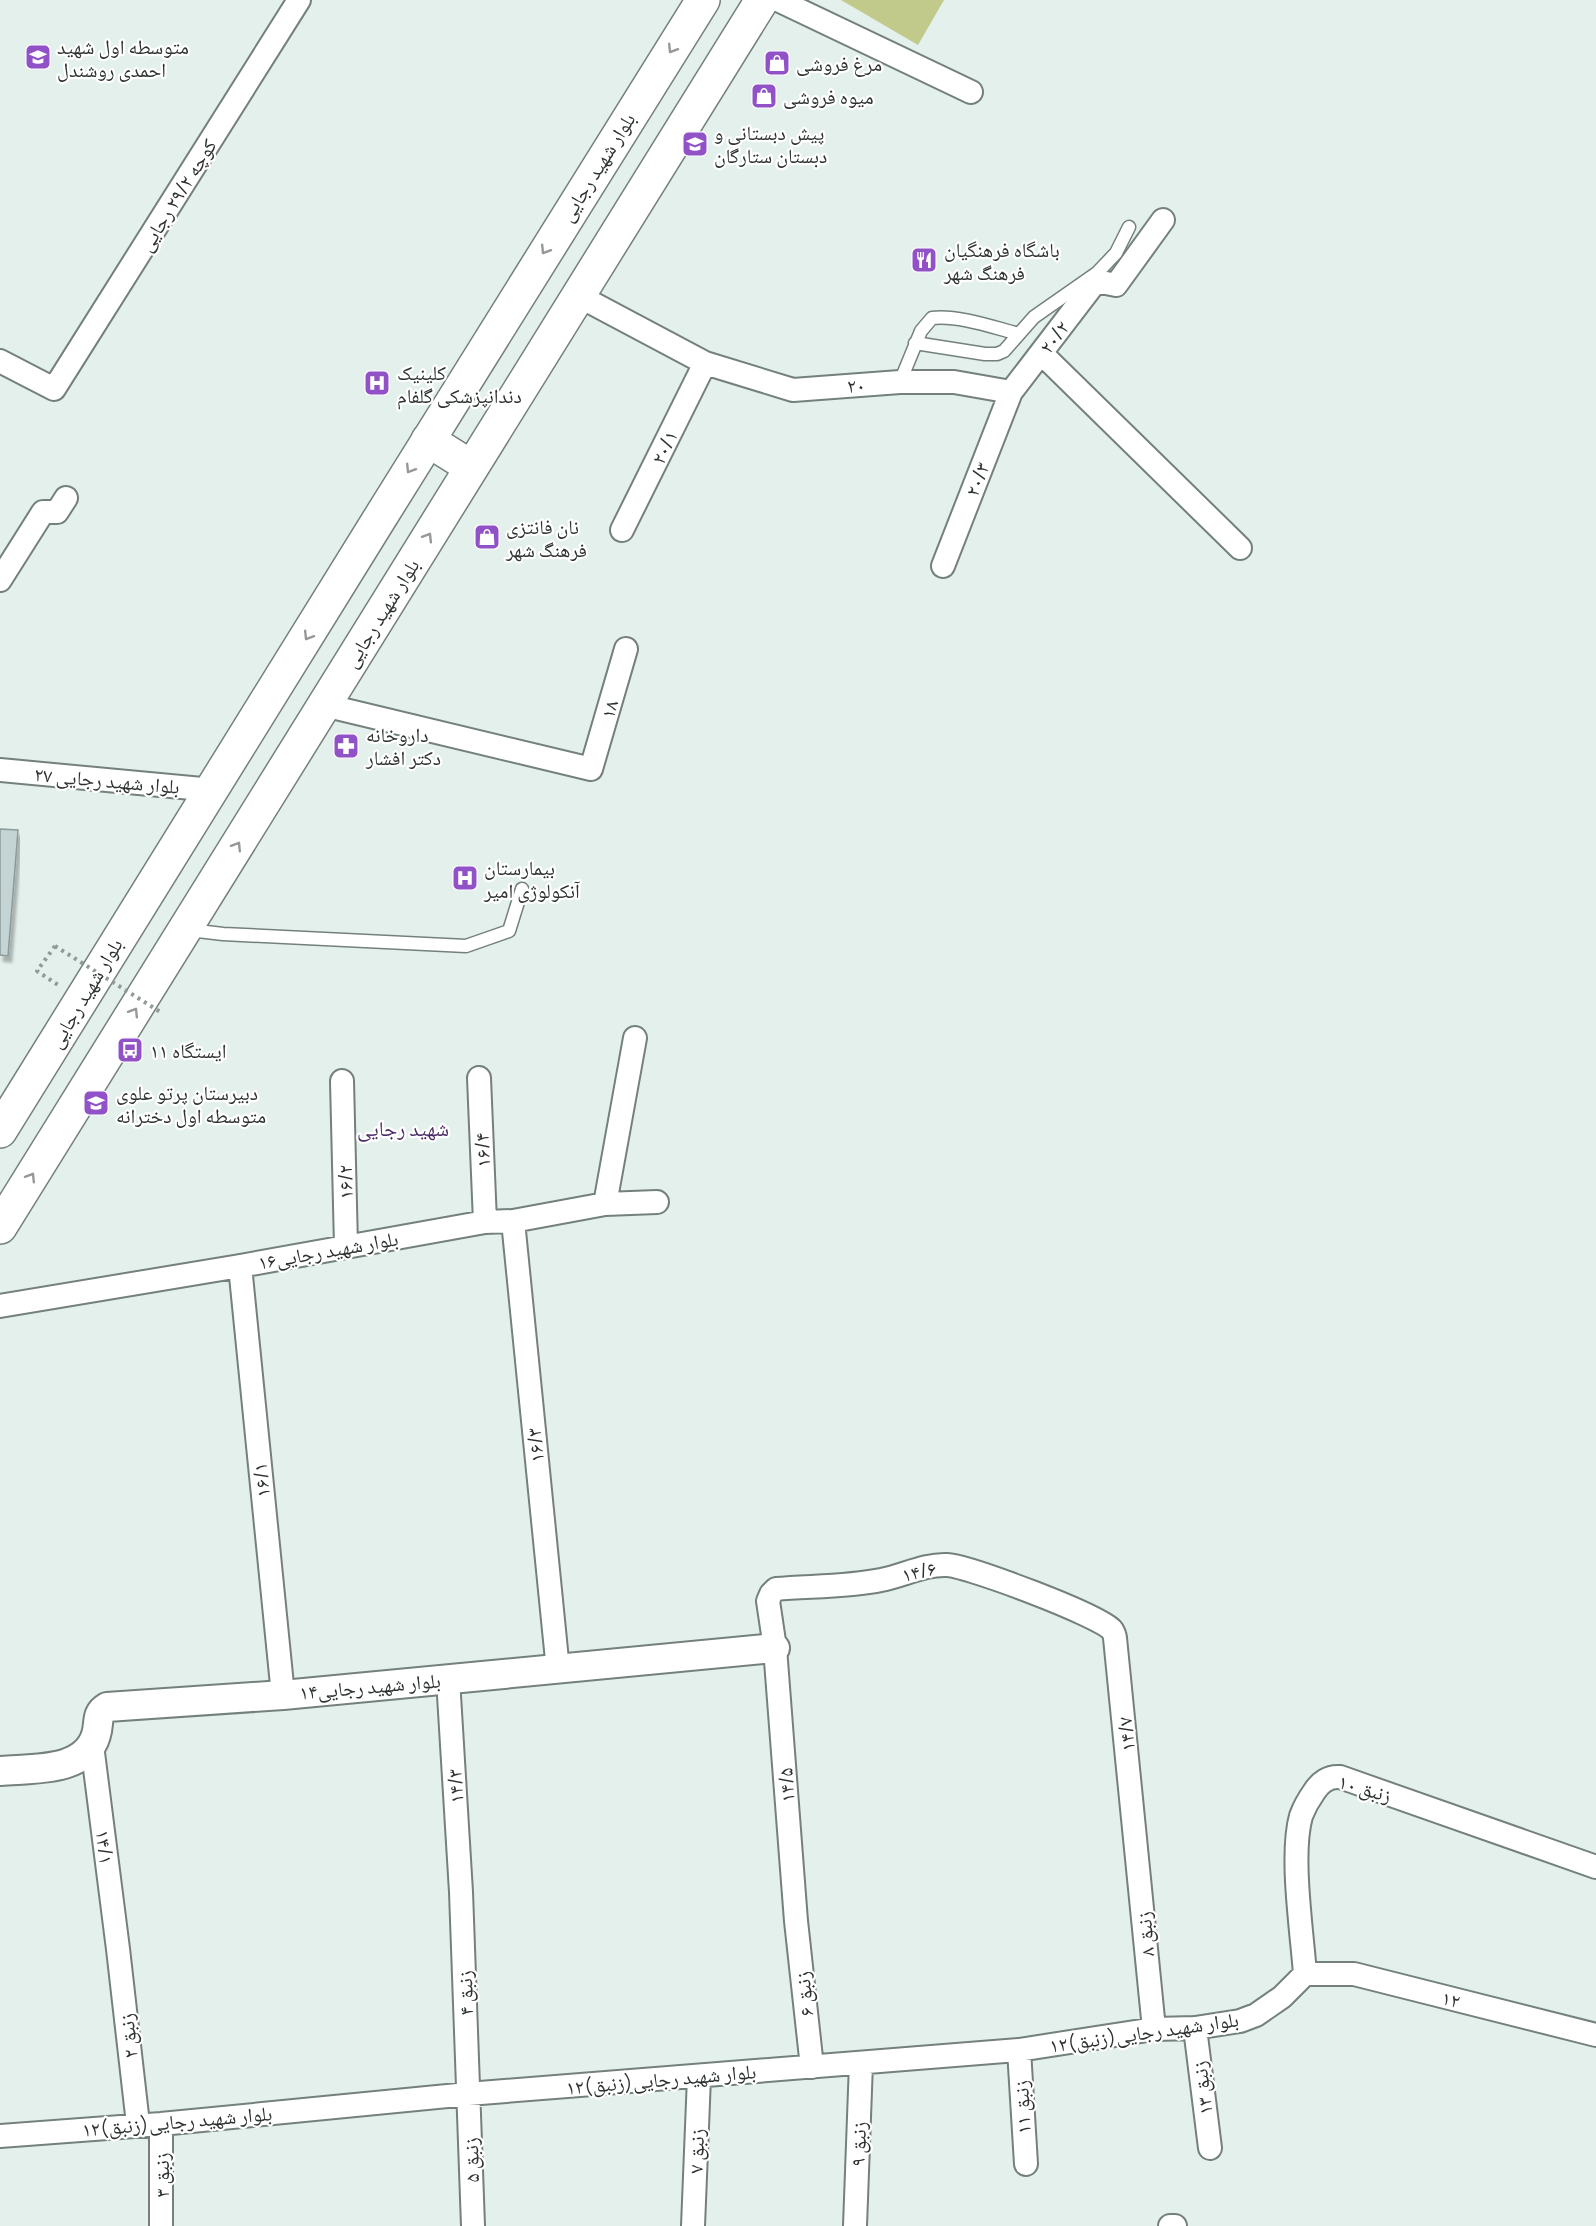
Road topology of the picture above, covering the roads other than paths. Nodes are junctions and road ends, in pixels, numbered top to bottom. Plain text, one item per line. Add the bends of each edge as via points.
1 (299, 0) edge
2 (703, 0) edge
3 (762, 0) edge
4 (777, 0) edge
5 (971, 92) dead end
6 (1163, 220) dead end
7 (1129, 227) dead end
8 (577, 295) junction
9 (1019, 334) junction
10 (915, 343) junction
11 (1042, 354) junction
12 (0, 361) edge
13 (705, 363) junction
14 (900, 382) junction
15 (1011, 392) junction
16 (428, 440) junction
17 (471, 467) junction
18 (66, 498) dead end
19 (622, 530) dead end
20 (1240, 548) dead end
21 (943, 566) dead end
22 (0, 580) edge
23 (626, 649) dead end
24 (324, 705) junction
25 (0, 770) edge
26 (213, 789) junction
27 (522, 889) dead end
28 (185, 930) junction
29 (635, 1038) dead end
30 (479, 1078) dead end
31 (342, 1082) dead end
32 (0, 1131) edge
33 (657, 1202) dead end
34 (605, 1204) junction
35 (513, 1221) junction
36 (485, 1222) junction
37 (0, 1227) edge
38 (346, 1246) junction
39 (240, 1266) junction
40 (0, 1306) edge
41 (1112, 1630) joint
42 (775, 1648) junction
43 (558, 1670) junction
44 (448, 1679) junction
45 (283, 1695) junction
46 (92, 1745) junction
47 (0, 1771) edge
48 (1137, 1839) joint
49 (1596, 1867) edge
50 (461, 1892) joint
51 (796, 1921) joint
52 (118, 1948) joint
53 (1305, 1974) junction
54 (1195, 2028) junction
55 (1154, 2029) junction
56 (1596, 2035) edge
57 (1019, 2050) junction
58 (861, 2063) junction
59 (812, 2067) junction
60 (699, 2077) junction
61 (468, 2094) junction
62 (138, 2124) junction
63 (161, 2124) junction
64 (0, 2136) edge
65 (1209, 2148) dead end
66 (1026, 2164) dead end
67 (161, 2226) edge
68 (473, 2226) edge
69 (693, 2226) edge
70 (855, 2226) edge
71 (1170, 2226) edge
72 (1175, 2226) edge

1 - 12 street, کوچه ۲۹/۲ رجایی via 54,389
2 -> 16 main road, بلوار شهید رجایی
3 - 8 main road, بلوار شهید رجایی
4 - 5 street
6 - 11 street, ۲۰/۲ via 1116,285 1096,280
7 - 9 lane via 1116,253 1097,273 1034,317
8 - 13 street, ۲۰
8 - 17 main road, بلوار شهید رجایی
9 - 10 lane via 997,354
9 - 10 lane via 939,317 927,322
10 - 14 lane
11 - 15 street, ۲۰/۲
11 - 20 street
13 - 14 street, ۲۰ via 794,390
13 - 19 street, ۲۰/۱
14 - 15 street, ۲۰ via 954,382
15 - 21 street, ۲۰/۳
16 - 17 main road
16 -> 26 main road, بلوار شهید رجایی
24 -> 17 main road, بلوار شهید رجایی
18 - 22 street via 57,512 43,512
23 - 24 street, ۱۸ via 591,769
28 -> 24 main road, بلوار شهید رجایی
25 - 26 street, ۲۷ بلوار شهید رجایی
26 - 32 main road, بلوار شهید رجایی
27 - 28 lane via 509,931 466,946
37 -> 28 main road, بلوار شهید رجایی
29 - 34 street
30 - 36 street, ۱۶/۴
31 - 38 street, ۱۶/۲
33 - 34 street, بلوار شهید رجایی۱۶
34 - 35 street, بلوار شهید رجایی۱۶
35 - 36 street, بلوار شهید رجایی۱۶
35 - 43 street, ۱۶/۳
36 - 38 street, بلوار شهید رجایی۱۶
38 - 39 street, بلوار شهید رجایی۱۶
39 - 40 street, بلوار شهید رجایی۱۶
39 - 45 street, ۱۶/۱
41 - 42 street, ۱۴/۶ via 1051,1600 963,1567 946,1565 880,1581 776,1589 768,1601
41 - 48 street, ۱۴/۷
42 - 43 street, بلوار شهید رجایی۱۴
42 - 51 street, ۱۴/۵
43 - 44 street, بلوار شهید رجایی۱۴
44 - 45 street, بلوار شهید رجایی۱۴
44 - 50 street, ۱۴/۳
45 - 46 street, بلوار شهید رجایی۱۴ via 108,1707 98,1716
46 - 47 street via 72,1763
46 - 52 street, ۱۴/۱
48 - 55 street, زنبق ۸
49 - 53 street, زنبق ۱۰ via 1332,1776 1318,1785 1301,1817 1298,1882
50 - 61 street, زنبق ۴
51 - 59 street, زنبق ۶
52 - 62 street, زنبق ۲
53 - 54 street, ۱۲بلوار شهید رجایی(زنبق) via 1256,2015
53 - 56 street, ۱۲ via 1354,1974
54 - 55 street, ۱۲بلوار شهید رجایی(زنبق)
54 - 65 street, زنبق ۱۳
55 - 57 street, ۱۲بلوار شهید رجایی(زنبق)
57 - 58 street, ۱۲بلوار شهید رجایی(زنبق)
57 - 66 street, زنبق ۱۱
58 - 59 street, ۱۲بلوار شهید رجایی(زنبق)
58 - 70 street, زنبق ۹
59 - 60 street, ۱۲بلوار شهید رجایی(زنبق)
60 - 61 street, ۱۲بلوار شهید رجایی(زنبق)
60 - 69 street, زنبق ۷
61 - 63 street, ۱۲بلوار شهید رجایی(زنبق)
61 - 68 street, زنبق ۵
62 - 63 street, ۱۲بلوار شهید رجایی(زنبق)
62 - 64 street, ۱۲بلوار شهید رجایی(زنبق)
63 - 67 street, زنبق ۳
71 - 72 street

